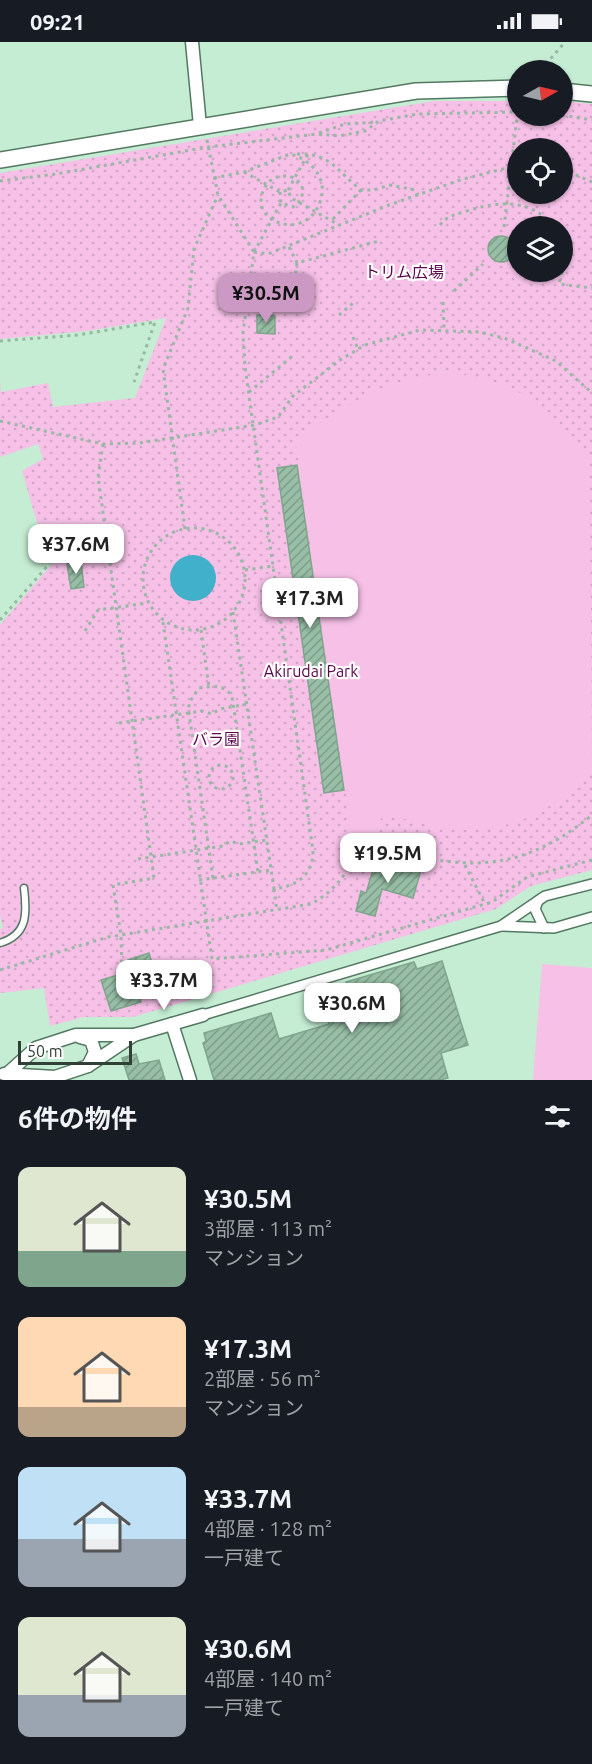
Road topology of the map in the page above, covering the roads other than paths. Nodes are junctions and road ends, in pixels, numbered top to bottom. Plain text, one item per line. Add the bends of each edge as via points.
1 (192, 42) edge
2 (507, 88) edge
3 (573, 92) edge
4 (592, 94) edge
5 (203, 133) junction
6 (0, 160) edge
7 (592, 885) edge
8 (24, 888) dead end
9 (538, 900) junction
10 (592, 917) edge
11 (501, 926) junction
12 (544, 928) junction
13 (0, 943) edge
14 (203, 1015) joint
15 (172, 1024) junction
16 (76, 1035) junction
17 (134, 1035) junction
18 (36, 1048) junction
19 (88, 1066) junction
20 (4, 1074) edge
21 (42, 1076) junction
22 (189, 1080) edge

1 - 5 street
2 - 5 street via 416,91
3 - 4 street
5 - 6 street
7 - 9 street
8 - 13 lane via 24,924 18,934
9 - 11 street
9 - 12 street via 535,909
10 - 12 street
11 - 12 street
11 - 14 street
14 - 15 street
15 - 17 street
15 - 22 street
16 - 17 street
16 - 18 street
16 - 19 street via 91,1040 95,1052
17 - 19 street
18 - 20 street
18 - 21 street via 34,1070
19 - 21 street via 55,1077
20 - 21 street

